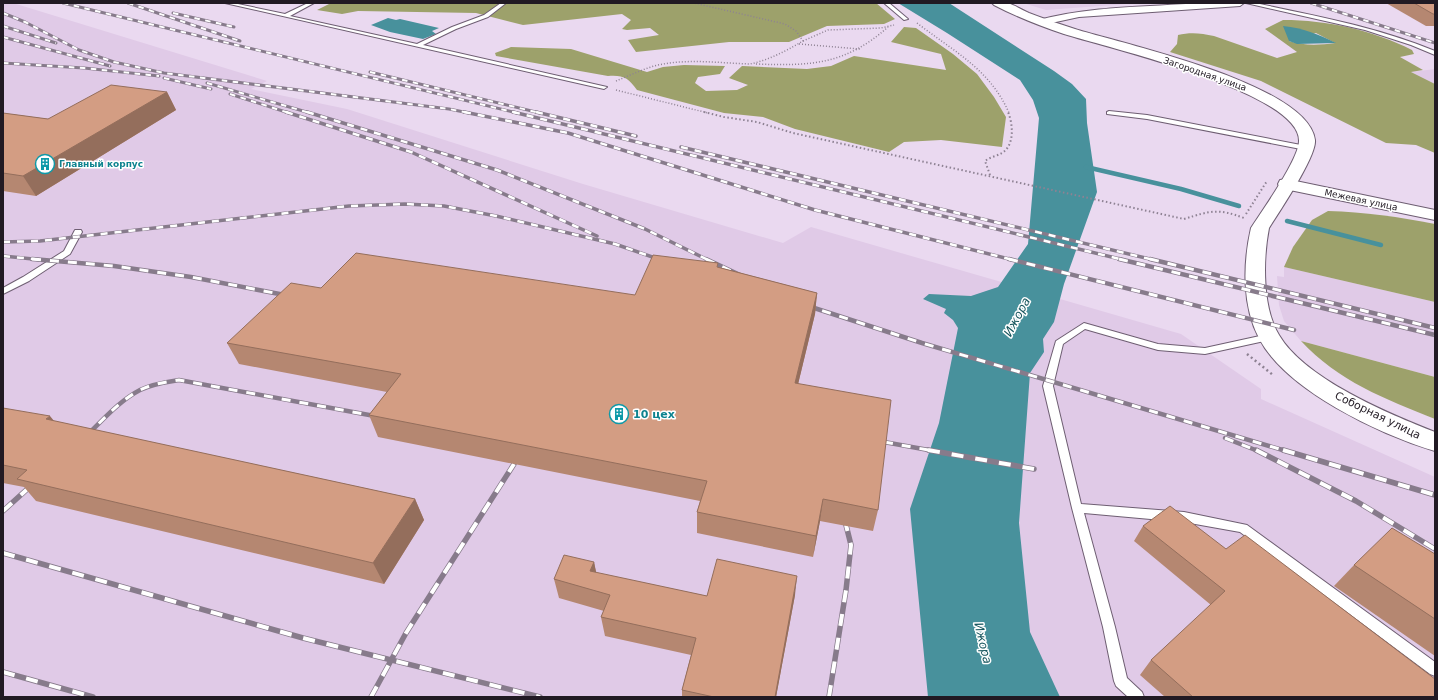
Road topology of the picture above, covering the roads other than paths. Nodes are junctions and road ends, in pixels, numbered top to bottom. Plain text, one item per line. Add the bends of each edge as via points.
1 (227, 3) edge
2 (312, 3) edge
3 (504, 3) edge
4 (886, 3) edge
5 (998, 3) edge
6 (1240, 3) edge
7 (1248, 3) edge
8 (1179, 5) edge
9 (285, 16) junction
10 (906, 19) road end
11 (1042, 22) junction
12 (417, 46) junction
13 (1435, 53) edge
14 (604, 87) road end
15 (1108, 112) dead end
16 (1306, 148) junction
17 (1286, 184) junction
18 (1435, 215) edge
19 (78, 232) dead end
20 (3, 291) edge
21 (1264, 327) junction
22 (1435, 442) edge
23 (1077, 508) junction
24 (1435, 670) edge
25 (1138, 697) edge

1 - 9 lane
2 - 9 lane
3 - 12 lane via 486,16
4 - 10 lane
5 - 11 main road, Загородная улица
6 - 8 street
7 - 13 lane via 1367,29
8 - 11 street via 1079,14
9 - 12 lane
11 - 16 main road, Загородная улица via 1198,70 1253,91 1275,103 1297,120 1306,135
12 - 14 lane
15 - 16 lane via 1147,117
16 - 17 main road
17 - 18 main road, Межевая улица
17 - 21 main road via 1260,228 1258,237 1257,299
19 - 20 lane via 67,252
21 - 22 main road, Соборная улица via 1281,353 1300,372 1375,416
21 - 23 lane via 1205,351 1158,347 1084,326 1059,343 1048,386
23 - 24 lane via 1184,517 1243,528
23 - 25 lane via 1121,681

